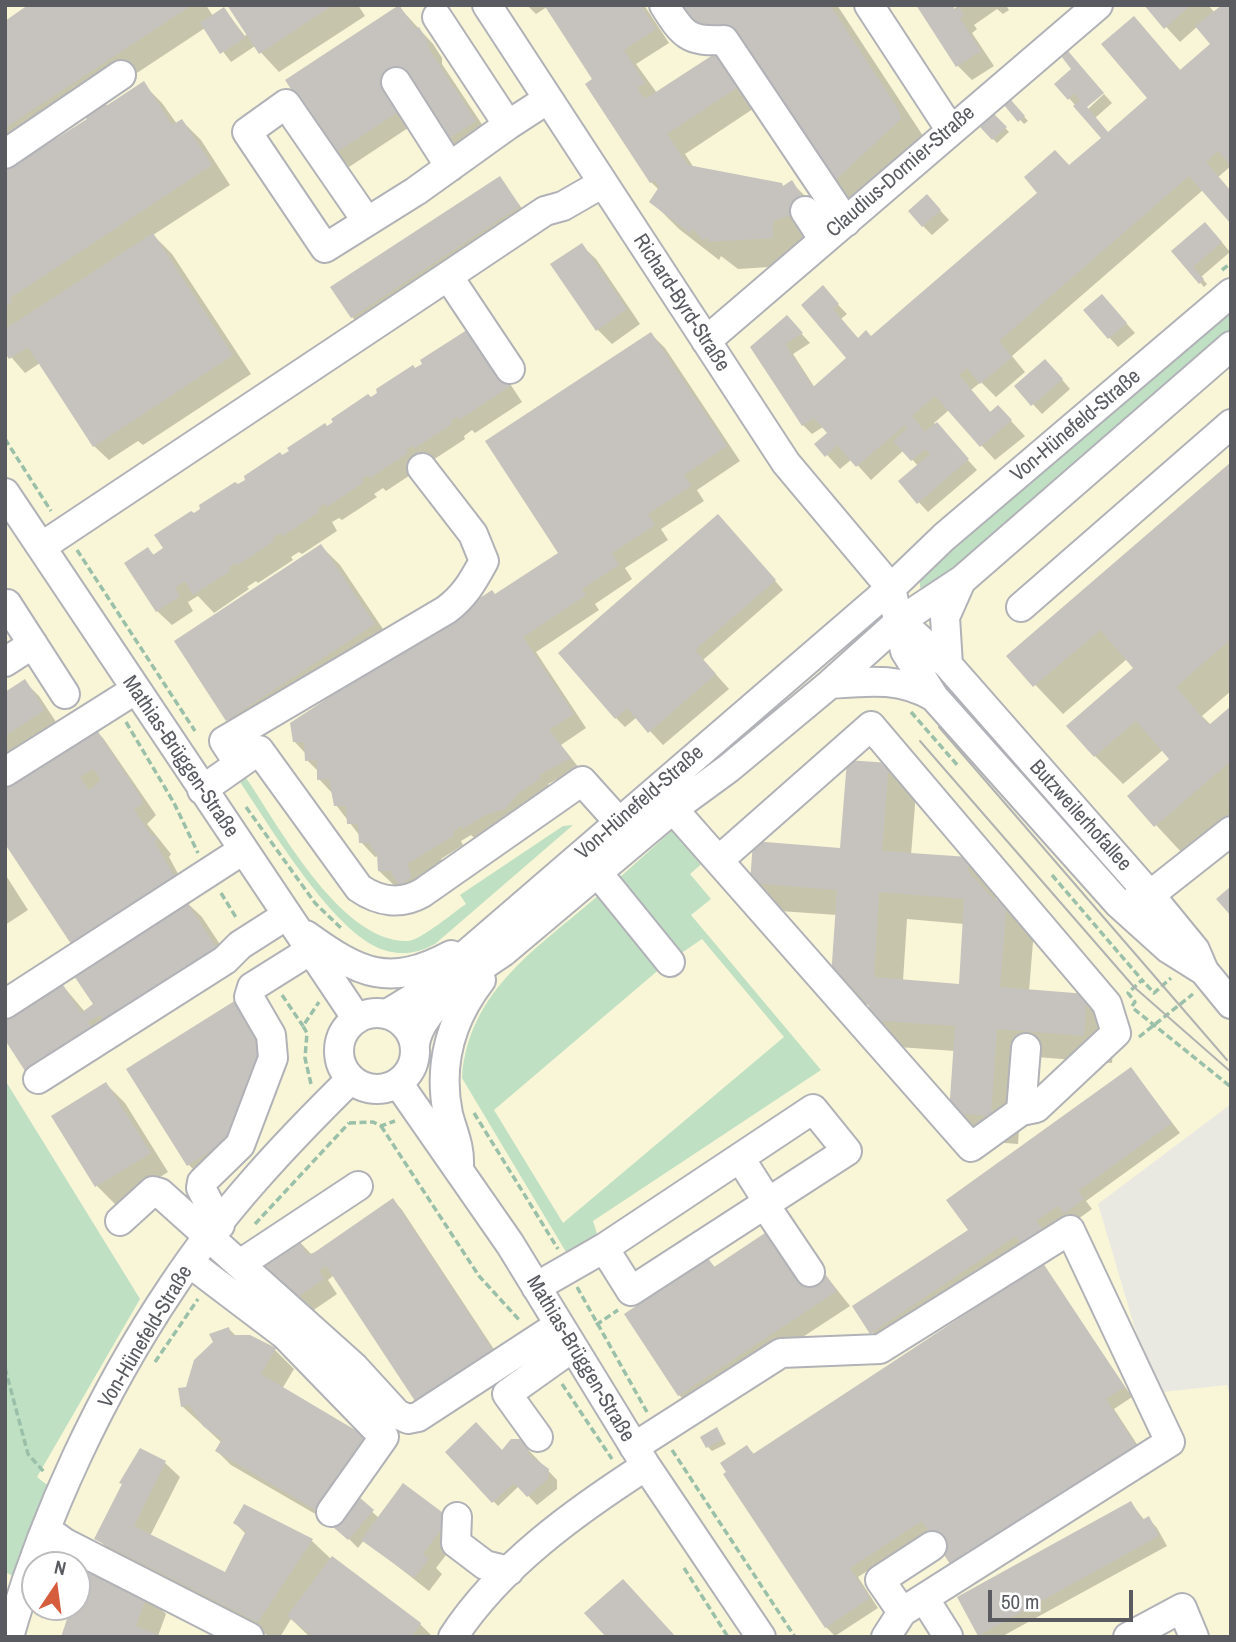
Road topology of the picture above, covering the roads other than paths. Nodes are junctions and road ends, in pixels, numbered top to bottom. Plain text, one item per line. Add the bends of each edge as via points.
1 (487, 5) edge
2 (664, 5) edge
3 (869, 5) edge
4 (1098, 5) edge
5 (437, 17) dead end
6 (121, 75) dead end
7 (396, 82) dead end
8 (548, 99) junction
9 (508, 125) junction
10 (950, 129) junction
11 (5, 154) edge
12 (450, 167) junction
13 (603, 183) junction
14 (805, 211) dead end
15 (366, 220) junction
16 (846, 222) junction
17 (824, 240) junction
18 (448, 276) junction
19 (1231, 293) edge
20 (706, 341) junction
21 (1231, 346) edge
22 (510, 369) dead end
23 (1231, 424) edge
24 (422, 468) dead end
25 (5, 493) edge
26 (53, 539) junction
27 (962, 580) junction
28 (891, 588) junction
29 (7, 604) edge
30 (1021, 607) dead end
31 (900, 621) junction
32 (33, 644) junction
33 (5, 662) edge
34 (948, 665) junction
35 (830, 684) junction
36 (65, 694) dead end
37 (125, 696) junction
38 (934, 697) junction
39 (239, 764) junction
40 (5, 772) edge
41 (202, 790) junction
42 (673, 809) junction
43 (618, 821) junction
44 (1231, 831) edge
45 (243, 850) junction
46 (719, 860) junction
47 (597, 872) junction
48 (1150, 895) junction
49 (1118, 903) junction
50 (289, 918) junction
51 (508, 918) junction
52 (311, 950) junction
53 (503, 952) junction
54 (670, 962) dead end
55 (1219, 983) edge
56 (5, 1004) edge
57 (387, 1014) junction
58 (357, 1019) junction
59 (415, 1044) junction
60 (1026, 1048) dead end
61 (38, 1079) dead end
62 (351, 1079) junction
63 (398, 1083) junction
64 (1021, 1111) junction
65 (740, 1158) junction
66 (459, 1169) junction
67 (358, 1186) dead end
68 (770, 1208) junction
69 (120, 1221) dead end
70 (214, 1232) junction
71 (604, 1248) junction
72 (190, 1263) junction
73 (240, 1264) junction
74 (810, 1272) dead end
75 (536, 1287) junction
76 (566, 1336) junction
77 (538, 1437) dead end
78 (635, 1464) junction
79 (331, 1512) dead end
80 (457, 1517) dead end
81 (47, 1530) junction
82 (932, 1546) dead end
83 (509, 1571) junction
84 (913, 1605) junction
85 (948, 1636) edge
86 (9, 1637) edge
87 (249, 1637) edge
88 (453, 1637) edge
89 (761, 1637) edge
90 (886, 1637) edge
91 (1128, 1637) edge
92 (1194, 1637) edge

1 - 8 street, Richard-Byrd-Straße
2 - 16 street via 680,30 698,42 724,40
3 - 10 street
4 - 10 street, Claudius-Dornier-Straße
5 - 9 street
6 - 11 street
7 - 12 street
8 - 9 street
8 - 13 street, Richard-Byrd-Straße
9 - 12 street
10 - 16 street, Claudius-Dornier-Straße
12 - 15 street
13 - 18 street via 545,211
13 - 20 street, Richard-Byrd-Straße
14 - 17 street
15 - 15 street via 325,248 247,132 286,104
16 - 17 street, Claudius-Dornier-Straße
17 - 20 street, Claudius-Dornier-Straße
18 - 22 street
18 - 26 street
19 - 28 street, Von-Hünefeld-Straße via 944,537
20 - 28 street, Richard-Byrd-Straße via 786,463
21 - 27 street, Von-Hünefeld-Straße
23 - 30 street
24 - 39 street via 473,534 484,561 471,586 446,610 224,741
25 - 26 street, Mathias-Brüggen-Straße
26 - 37 street, Mathias-Brüggen-Straße
27 - 31 street, Von-Hünefeld-Straße
27 - 34 street via 945,617
28 - 31 street
28 - 43 street, Von-Hünefeld-Straße
29 - 32 street
31 - 34 street, Butzweilerhofallee
31 - 35 street, Von-Hünefeld-Straße
31 - 38 street, Butzweilerhofallee via 905,651
32 - 33 street
32 - 36 street
34 - 48 street, Butzweilerhofallee
35 - 38 street, Butzweilerhofallee via 883,680 915,686
35 - 42 street, Von-Hünefeld-Straße
37 - 40 street
37 - 41 street, Mathias-Brüggen-Straße
38 - 49 street, Butzweilerhofallee
39 - 41 street
39 - 43 street via 259,750 359,888 383,899 410,900 422,893 582,781
41 - 45 street, Mathias-Brüggen-Straße
42 - 46 street
42 - 47 street, Von-Hünefeld-Straße
43 - 51 street, Von-Hünefeld-Straße
44 - 48 street
45 - 50 street, Mathias-Brüggen-Straße
45 - 56 street
46 - 64 street via 971,1147
46 - 64 street via 871,726 1107,1004 1116,1033 1036,1108
47 - 53 street, Von-Hünefeld-Straße
47 - 54 street
48 - 49 street
48 - 55 street, Butzweilerhofallee
49 - 55 street, Butzweilerhofallee via 1169,949
50 - 51 street via 348,961 370,971 397,975 462,950
50 - 52 street, Mathias-Brüggen-Straße
50 - 61 street
51 - 57 street, Von-Hünefeld-Straße via 411,1001
52 - 58 street, Mathias-Brüggen-Straße
52 - 70 street via 252,987 249,997 271,1035 273,1058 240,1145 202,1182
53 - 59 street, Von-Hünefeld-Straße via 433,1009 417,1032
53 - 66 street via 465,1004 449,1040 446,1093 460,1153
57 - 58 street
57 - 59 street via 410,1030
58 - 62 street via 339,1045 343,1067
59 - 63 street via 409,1074
60 - 64 street
62 - 63 street via 370,1089
62 - 70 street, Von-Hünefeld-Straße via 276,1156
63 - 66 street, Mathias-Brüggen-Straße
65 - 68 street
65 - 68 street via 813,1110 847,1151
65 - 71 street
66 - 75 street, Mathias-Brüggen-Straße
67 - 73 street
68 - 71 street via 631,1291
68 - 74 street
69 - 70 street via 153,1191
70 - 72 street, Von-Hünefeld-Straße
70 - 73 street
71 - 75 street
72 - 79 street via 285,1335 384,1437
72 - 81 street, Von-Hünefeld-Straße via 118,1377
73 - 76 street via 354,1367 397,1414 408,1419 418,1417 534,1340
75 - 76 street, Mathias-Brüggen-Straße
76 - 77 street via 549,1364 507,1394
76 - 78 street, Mathias-Brüggen-Straße
78 - 83 street
78 - 84 street via 660,1432 781,1353 880,1349 1070,1230 1170,1443
78 - 89 street, Mathias-Brüggen-Straße
80 - 83 street via 456,1543 485,1565
81 - 86 street, Von-Hünefeld-Straße
81 - 87 street
82 - 84 street via 880,1580
83 - 88 street
84 - 85 street
84 - 90 street
91 - 92 street via 1182,1608

